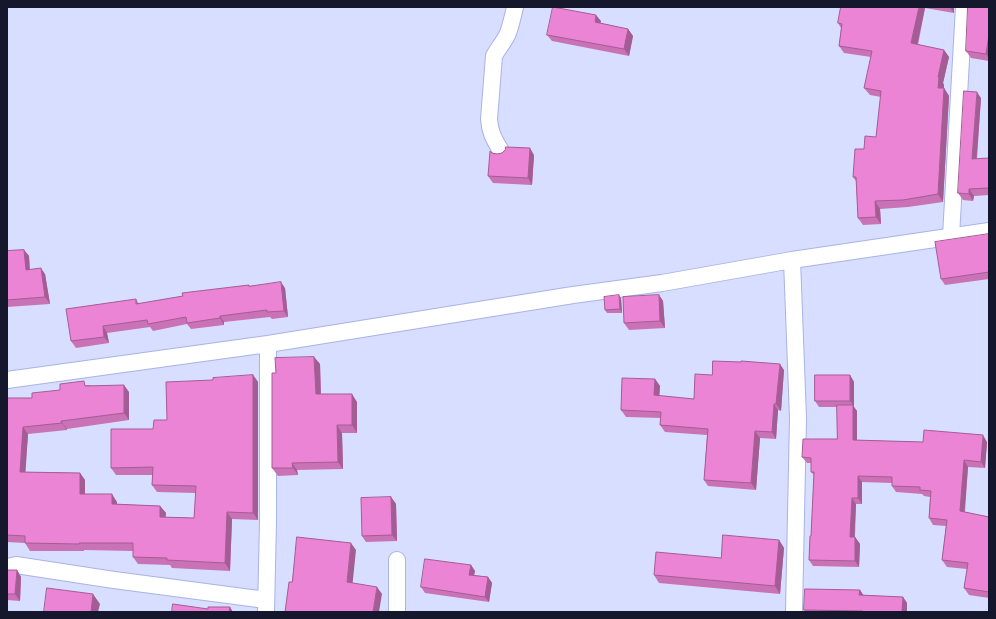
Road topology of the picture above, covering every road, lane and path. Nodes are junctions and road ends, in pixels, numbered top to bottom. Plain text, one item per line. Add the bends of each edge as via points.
1 (515, 7) edge
2 (964, 7) edge
3 (501, 151) dead end
4 (989, 231) edge
5 (951, 236) junction
6 (792, 260) junction
7 (268, 344) junction
8 (50, 374) junction
9 (7, 380) edge
10 (7, 390) edge
11 (397, 560) dead end
12 (7, 567) edge
13 (266, 606) edge
14 (397, 612) edge
15 (794, 612) edge

1 - 3 street via 508,33 494,56 489,119 490,129
2 - 5 street
4 - 5 street
5 - 6 street
6 - 7 street
6 - 15 street via 798,418
7 - 8 street
7 - 13 street
8 - 9 street
8 - 10 street
11 - 14 street
12 - 13 street via 16,565

